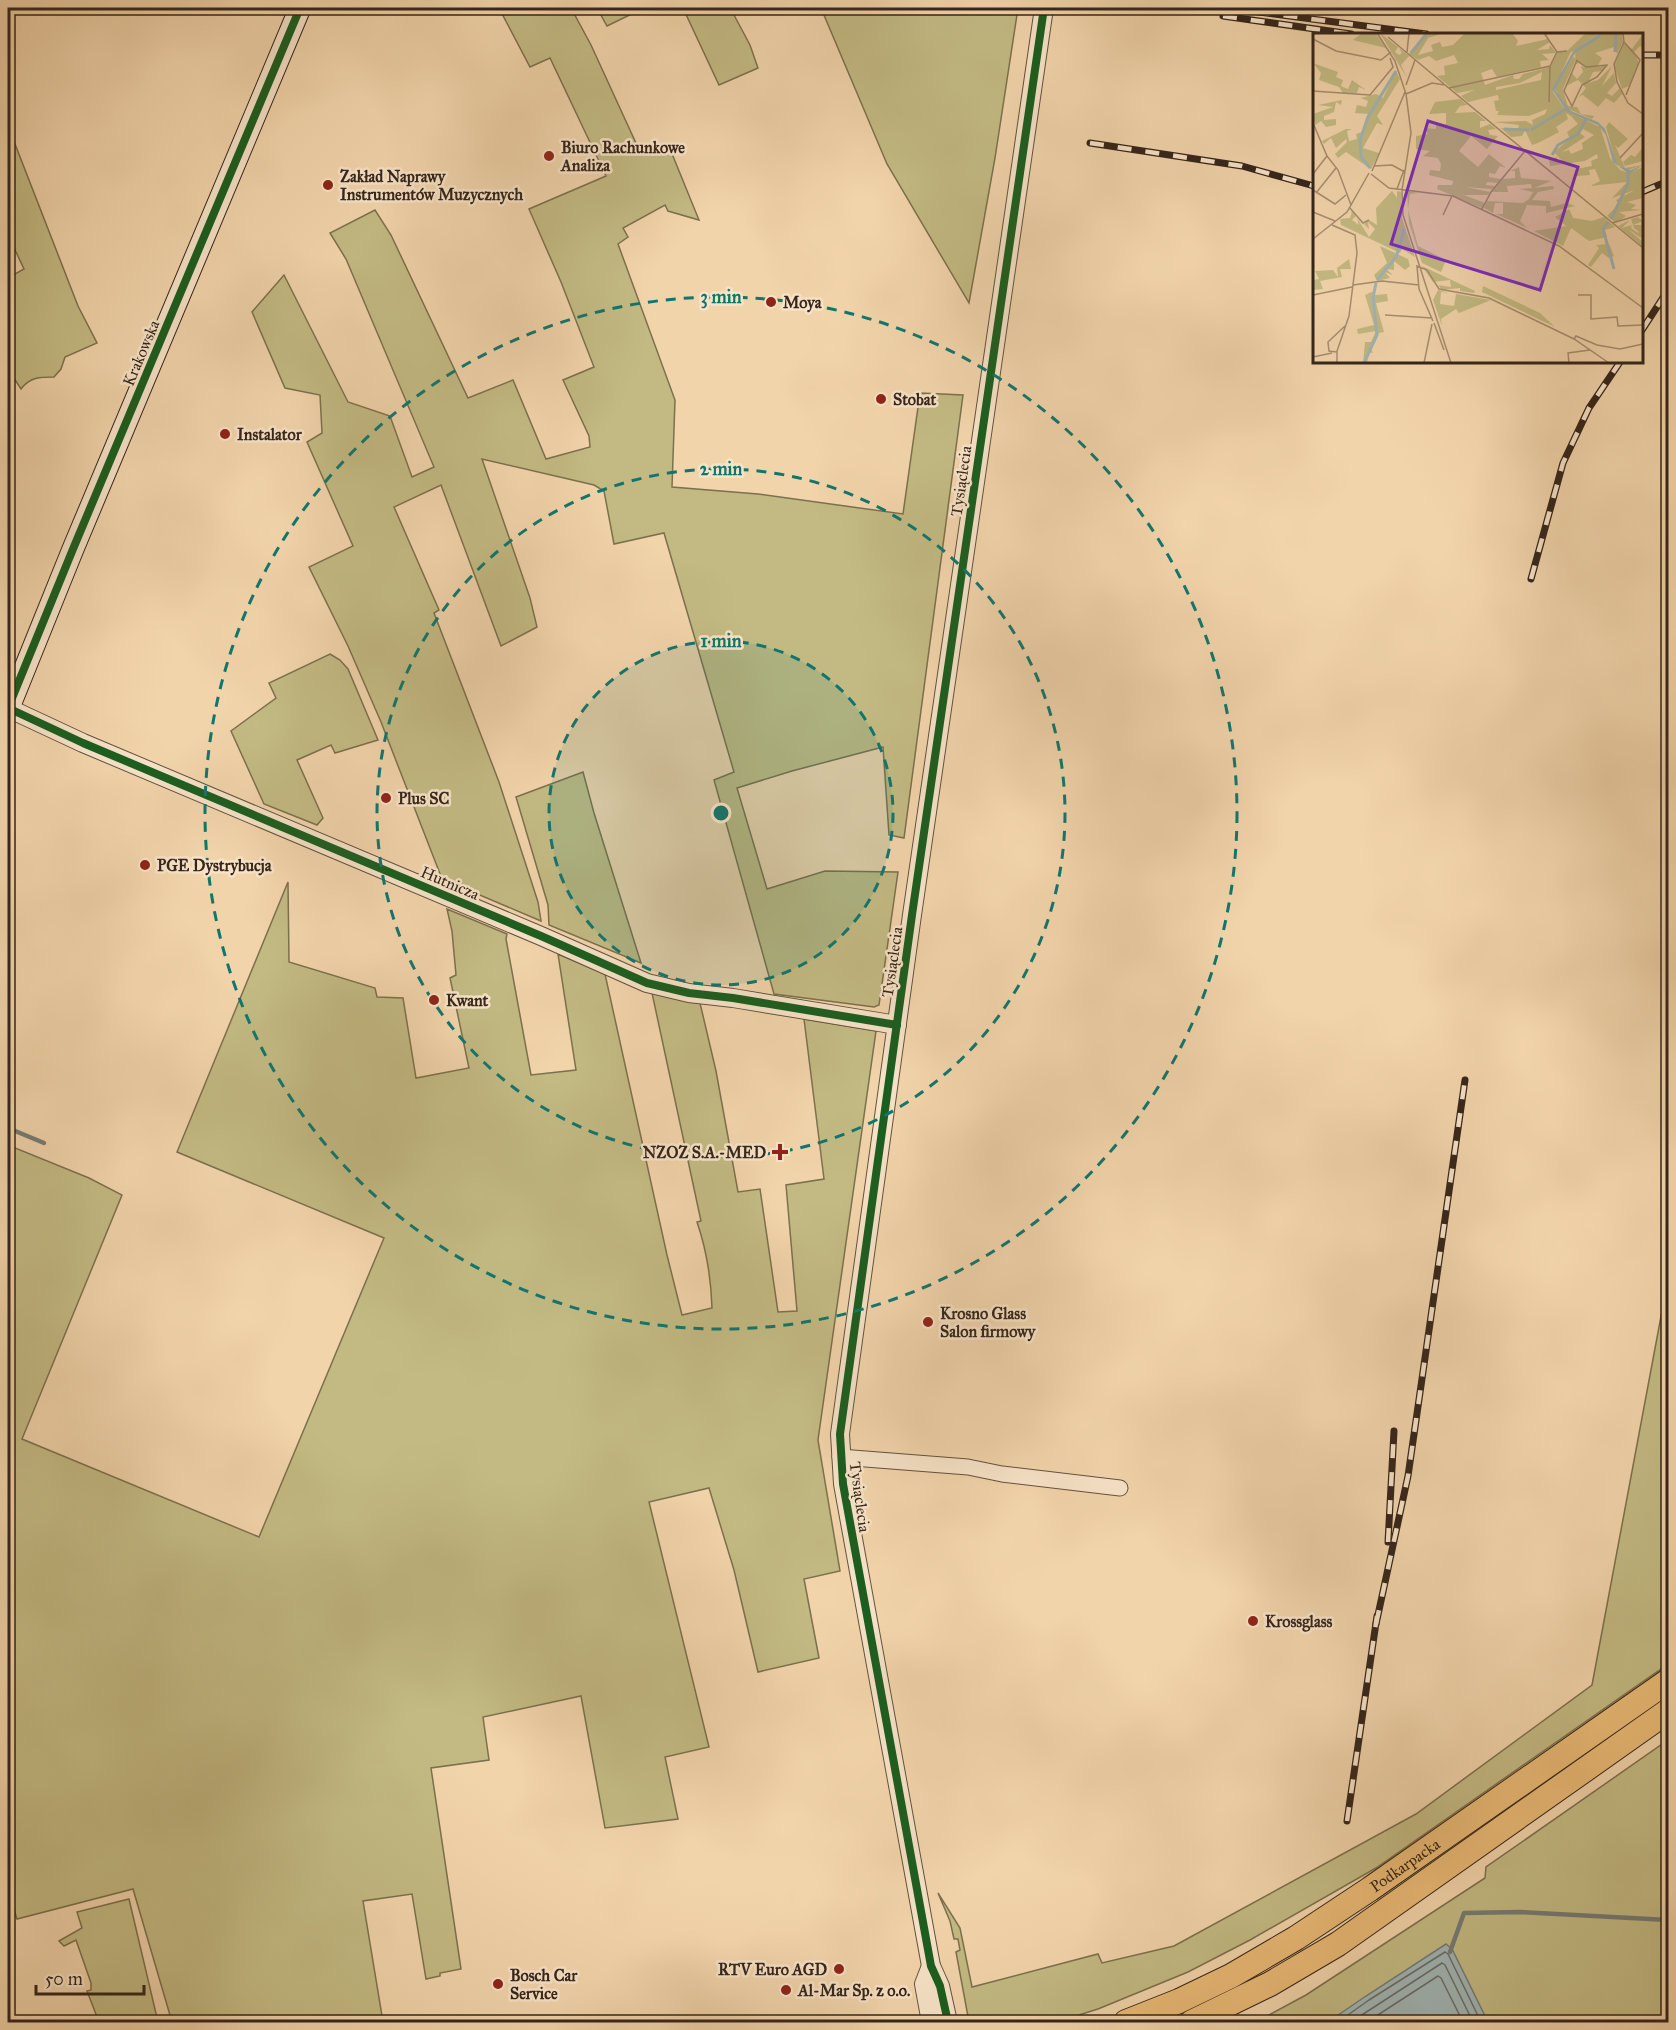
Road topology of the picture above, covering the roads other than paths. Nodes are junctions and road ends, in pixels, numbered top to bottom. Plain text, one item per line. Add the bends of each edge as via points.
1 (300, 8) edge
2 (1044, 8) edge
3 (8, 709) edge
4 (897, 1025) junction
5 (840, 1457) junction
6 (1120, 1488) dead end
7 (1668, 1681) edge
8 (1668, 1711) edge
9 (931, 1966) junction
10 (931, 2022) edge
11 (948, 2022) edge
12 (1126, 2022) edge
13 (1192, 2022) edge

1 - 3 main road, Krakowska
2 - 4 street, Tysiąclecia
3 - 4 street, Hutnicza via 647,983
4 - 5 street, Tysiąclecia via 842,1411
5 - 6 street via 968,1467
5 - 9 street, Tysiąclecia
7 - 12 main road, Podkarpacka via 1296,1938 1221,1981
8 - 13 main road, Podkarpacka via 1338,1944 1270,1984
9 - 10 street, Tysiąclecia via 924,1984
9 - 11 street, Tysiąclecia

